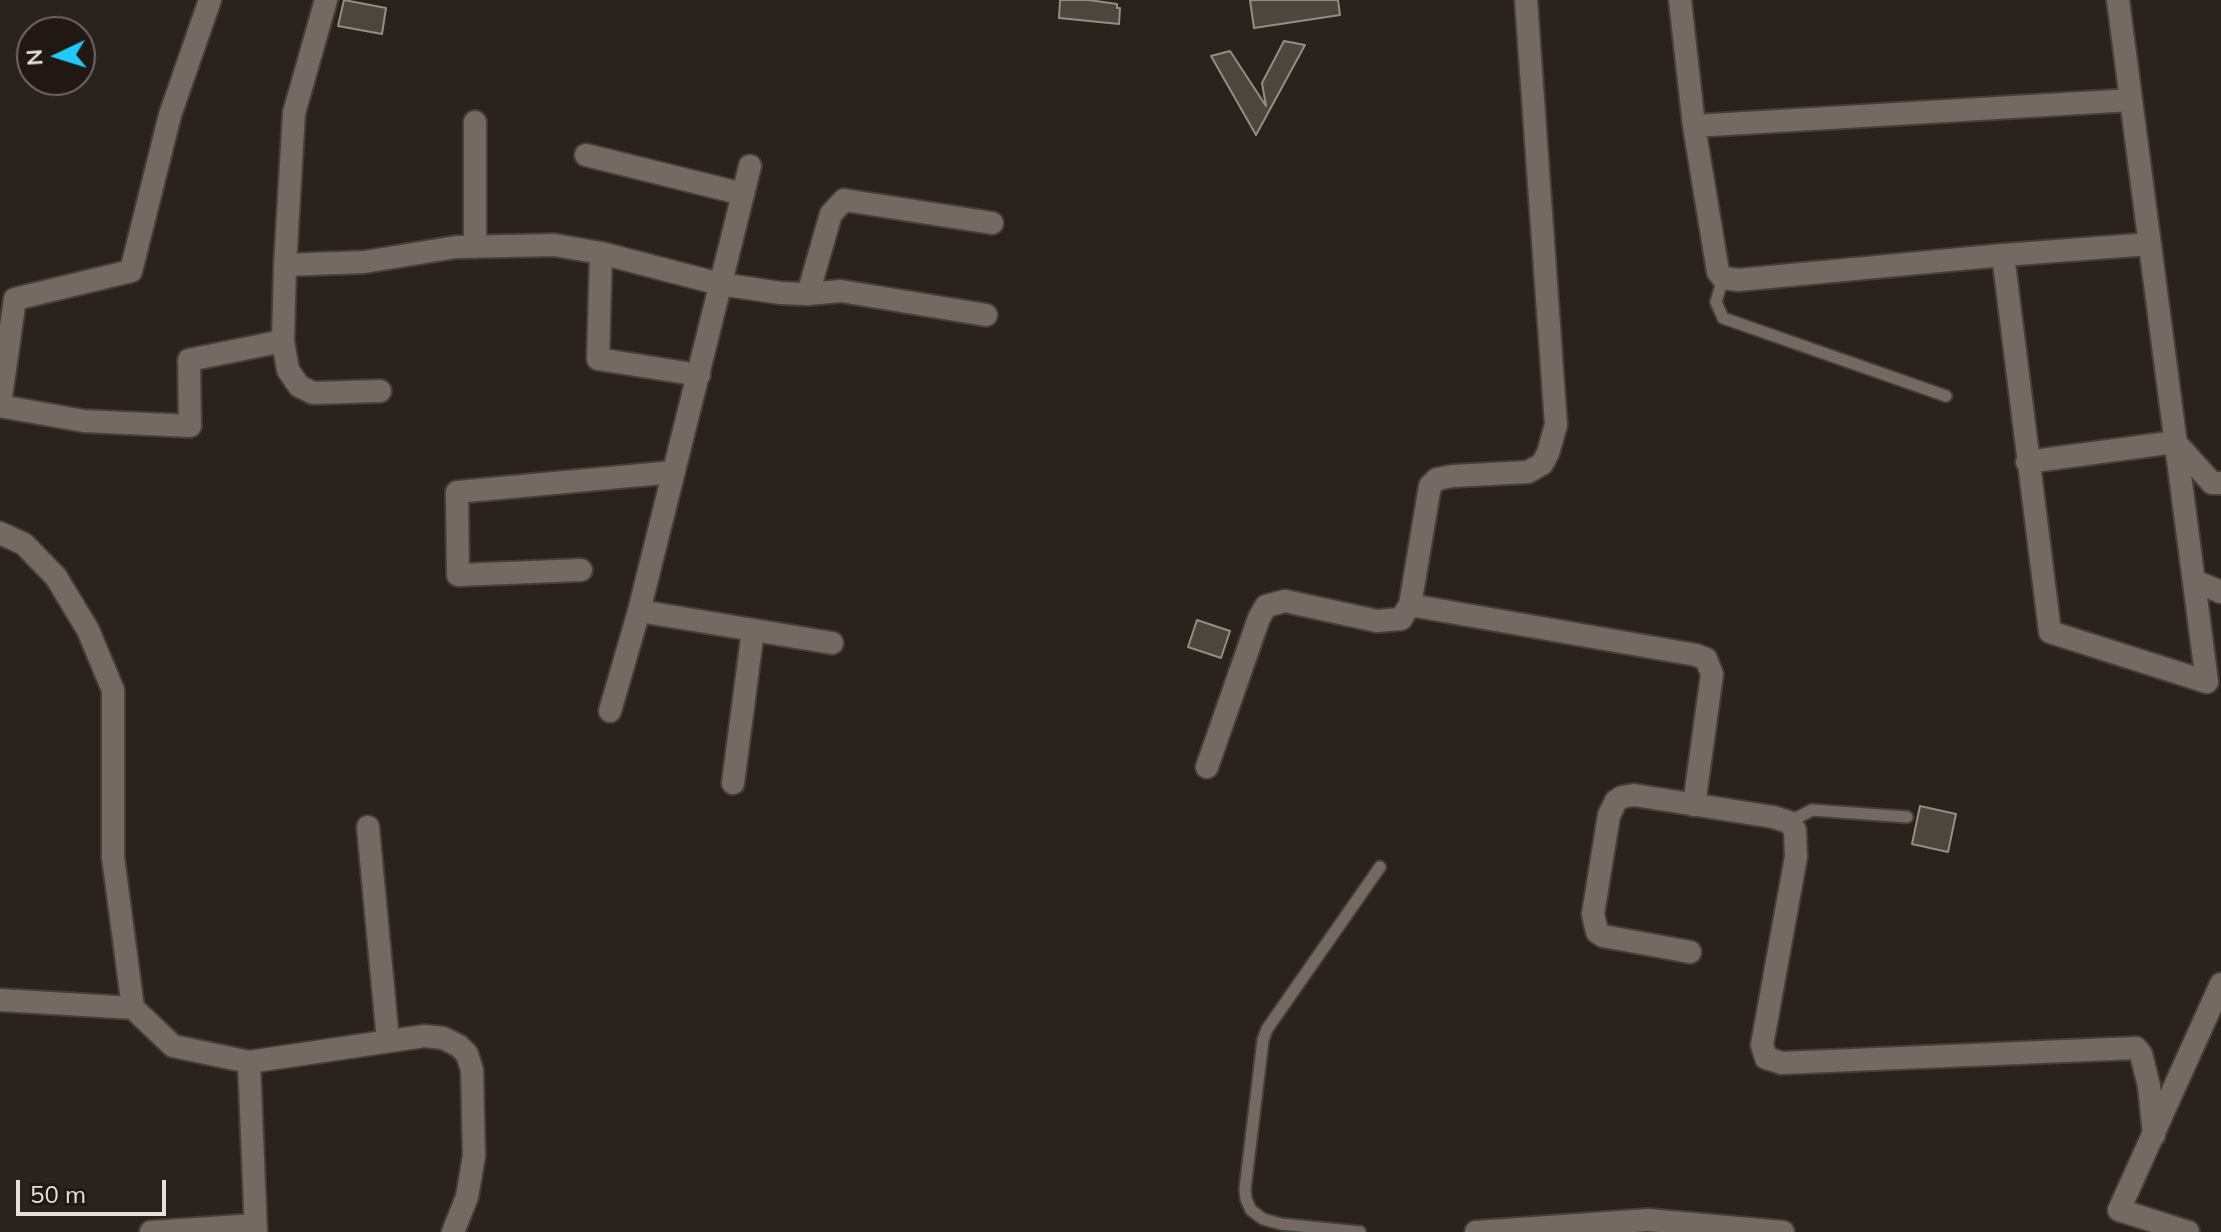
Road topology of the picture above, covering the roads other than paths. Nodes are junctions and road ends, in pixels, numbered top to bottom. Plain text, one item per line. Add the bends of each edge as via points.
1 (210, 0) edge
2 (326, 0) edge
3 (1526, 0) edge
4 (1680, 0) edge
5 (2118, 0) edge
6 (2131, 100) junction
7 (475, 122) dead end
8 (1694, 126) junction
9 (586, 155) dead end
10 (750, 166) dead end
11 (743, 194) junction
12 (992, 223) dead end
13 (2150, 244) junction
14 (475, 247) junction
15 (601, 253) junction
16 (2003, 255) junction
17 (285, 265) junction
18 (1723, 278) junction
19 (720, 284) junction
20 (808, 294) junction
21 (7, 298) edge
22 (986, 315) dead end
23 (283, 341) junction
24 (699, 375) junction
25 (380, 391) dead end
26 (1946, 396) dead end
27 (0, 405) edge
28 (2175, 442) junction
29 (2027, 462) junction
30 (674, 472) junction
31 (2221, 483) edge
32 (0, 533) edge
33 (581, 570) dead end
34 (2194, 581) junction
35 (2221, 592) edge
36 (1410, 605) junction
37 (639, 611) junction
38 (753, 630) junction
39 (832, 643) dead end
40 (2214, 685) edge
41 (610, 711) dead end
42 (1207, 767) dead end
43 (733, 783) dead end
44 (1694, 805) junction
45 (1907, 817) dead end
46 (1789, 822) junction
47 (368, 827) dead end
48 (1380, 867) dead end
49 (1690, 952) dead end
50 (2221, 984) edge
51 (0, 1000) edge
52 (133, 1008) junction
53 (388, 1041) junction
54 (249, 1062) junction
55 (2154, 1135) junction
56 (256, 1228) edge
57 (151, 1232) edge
58 (453, 1232) edge
59 (1360, 1232) edge
60 (1476, 1232) edge
61 (1783, 1232) edge
62 (2188, 1232) edge

1 - 21 street via 170,115 131,271
2 - 17 street via 294,113
3 - 36 street via 1556,425 1542,464 1528,472 1453,476 1430,486
4 - 8 street
5 - 6 street
6 - 8 street
6 - 13 street
7 - 14 street
8 - 18 street via 1715,265
9 - 11 street
10 - 11 street
11 - 19 street
12 - 20 street via 844,200 831,214
13 - 16 street
13 - 28 street
14 - 15 street via 554,245
14 - 17 street via 364,262
15 - 19 street
15 - 24 street via 598,359
16 - 18 street
16 - 29 street
17 - 23 street
18 - 26 lane via 1716,302 1723,318
19 - 20 street
19 - 24 street
20 - 22 street via 841,291
21 - 27 street
23 - 25 street via 288,370 299,386 313,393
23 - 27 street via 189,360 190,426 84,421
24 - 30 street
28 - 29 street
28 - 31 street via 2212,483
28 - 34 street
29 - 40 street via 2050,632
30 - 33 street via 457,492 458,575
30 - 37 street
32 - 52 street via 24,544 56,577 88,630 113,690 113,857
34 - 35 street
34 - 40 street
36 - 42 street via 1401,619 1393,621 1285,601 1266,606
36 - 44 street via 1706,659 1712,674
37 - 38 street
37 - 41 street
38 - 39 street
38 - 43 street
44 - 46 street
44 - 49 street via 1634,795 1616,801 1609,815 1593,914 1603,936
45 - 46 lane via 1812,810
46 - 55 street via 1795,830 1796,857 1762,1045 1766,1058 1782,1063 2136,1048 2149,1086
47 - 53 street
48 - 59 lane via 1267,1029 1245,1189 1251,1210 1263,1219
50 - 55 street
51 - 52 street
52 - 54 street via 173,1046
53 - 54 street
53 - 58 street via 443,1038 467,1054 473,1082 474,1156 467,1197
54 - 56 street
55 - 62 street via 2119,1210
56 - 57 street
60 - 61 street via 1648,1220

